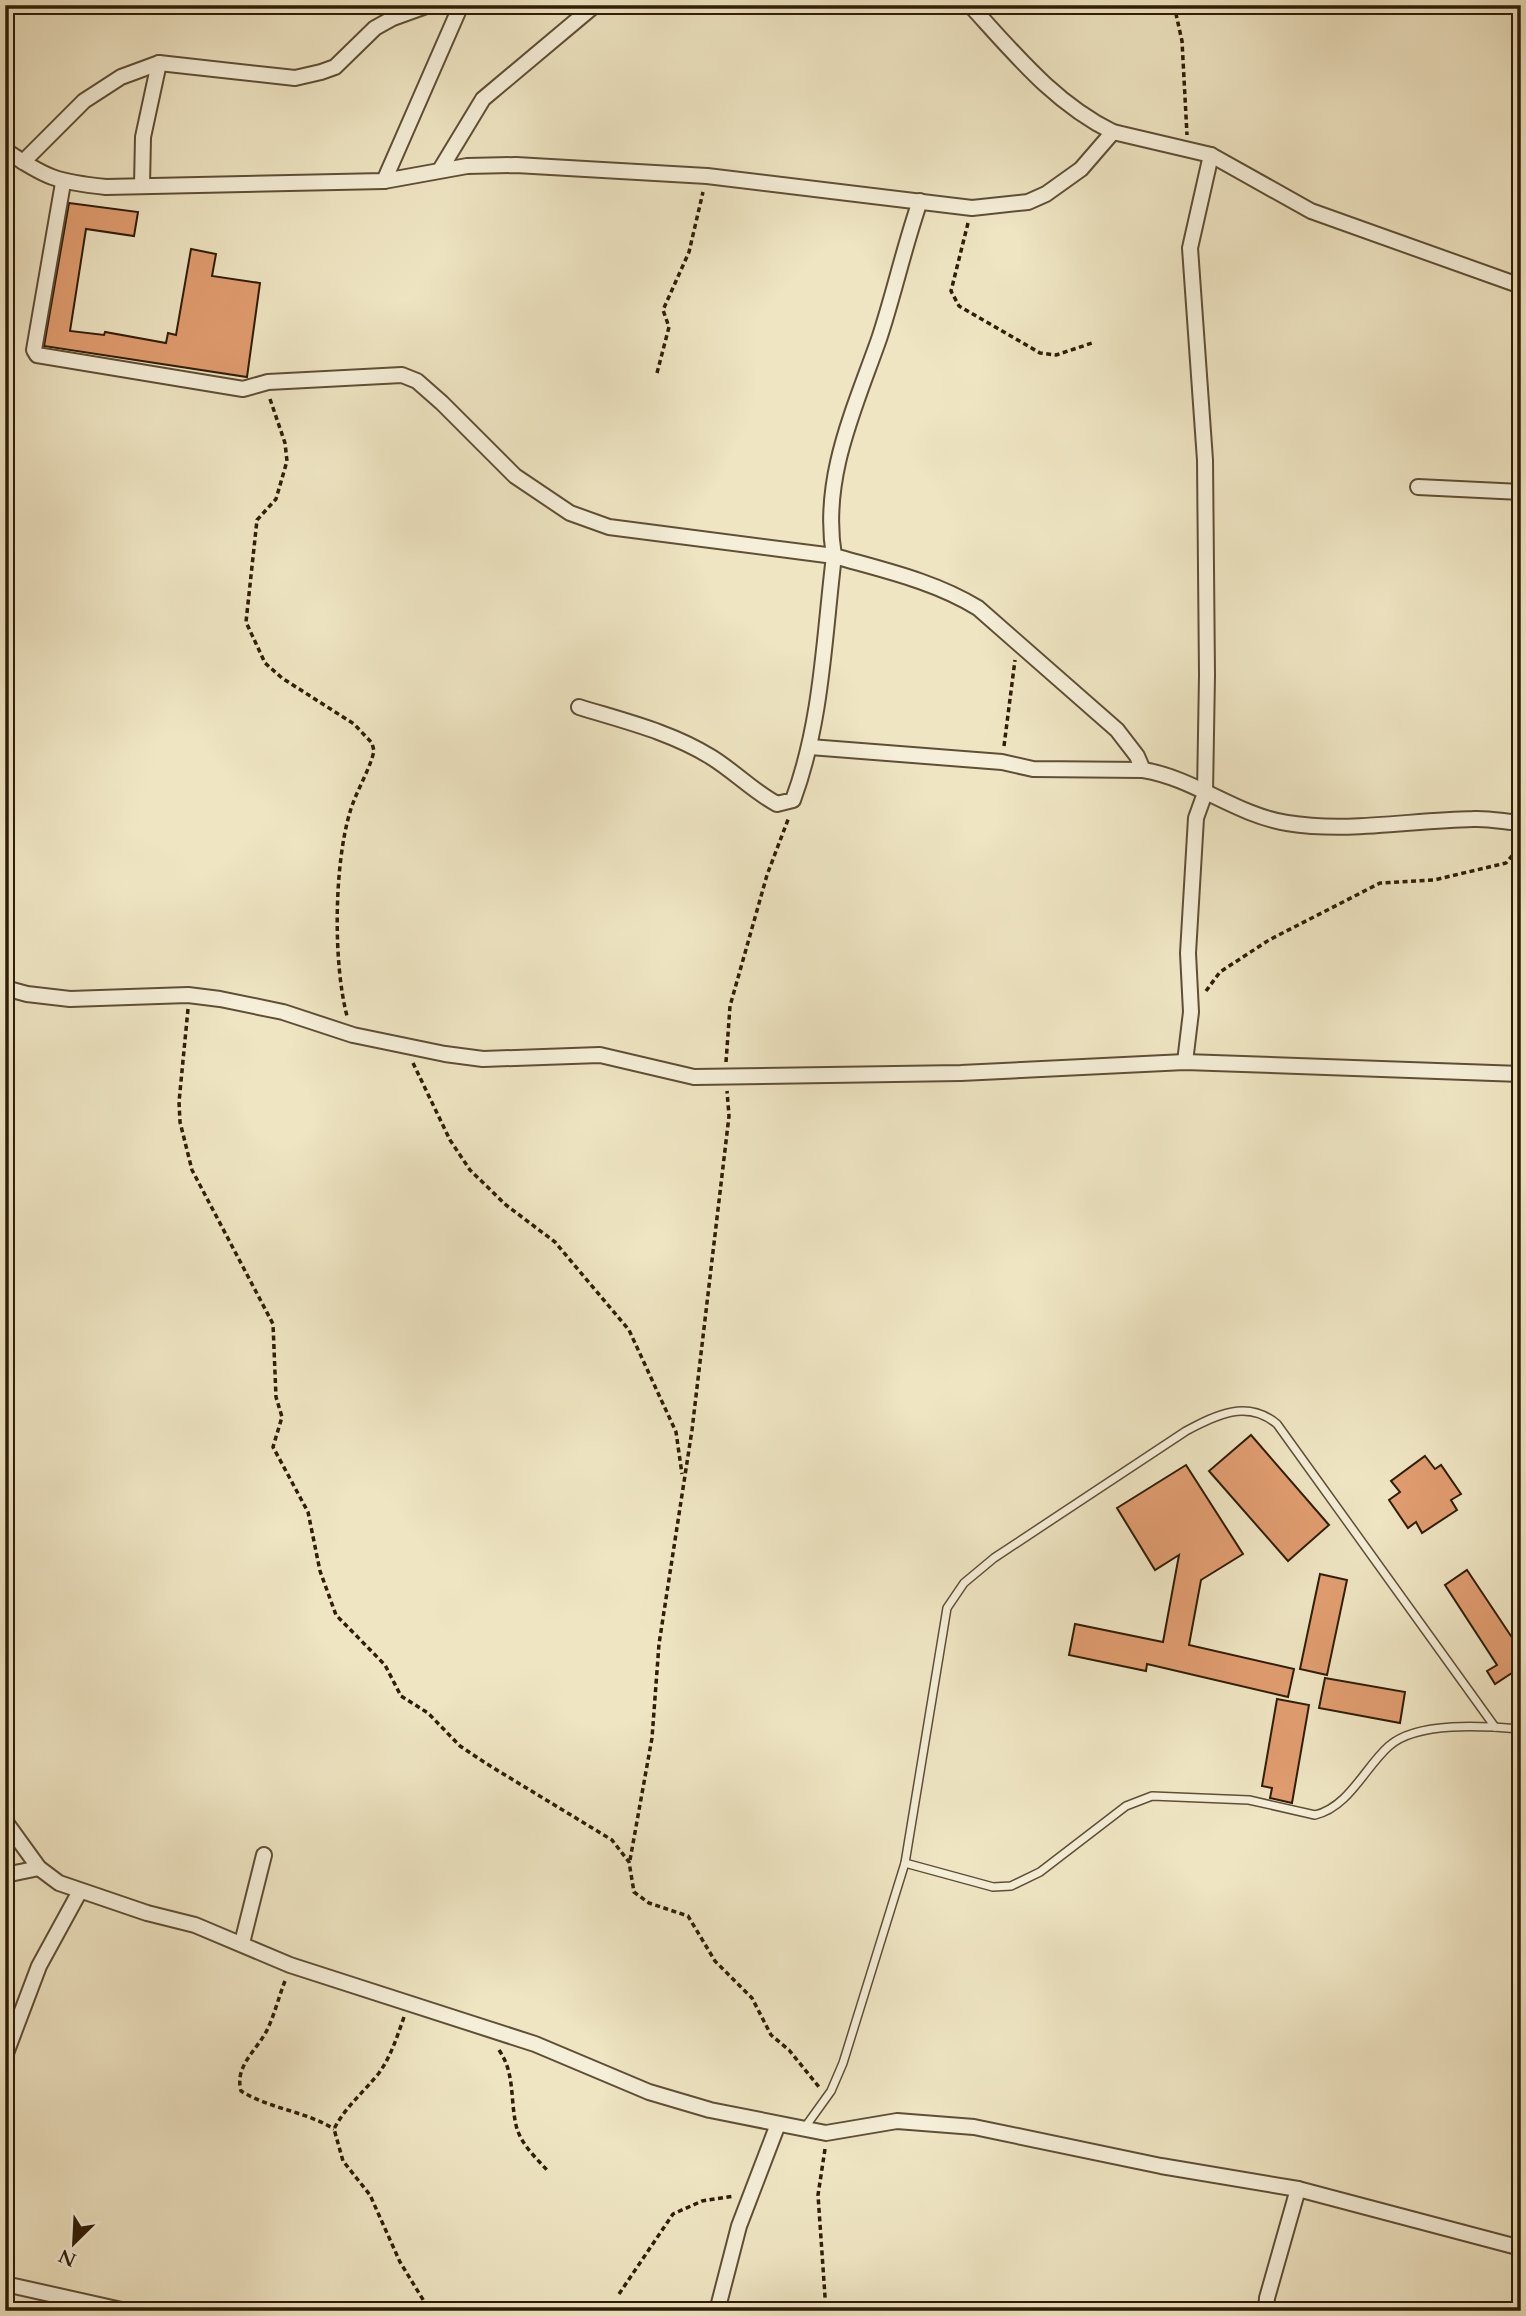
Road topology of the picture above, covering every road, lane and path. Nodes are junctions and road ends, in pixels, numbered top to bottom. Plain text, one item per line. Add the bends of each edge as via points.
1 (429, 5) edge
2 (461, 5) edge
3 (595, 5) edge
4 (970, 5) edge
5 (1174, 5) edge
6 (159, 63) junction
7 (1113, 132) junction
8 (5, 150) edge
9 (1188, 152) junction
10 (1211, 155) junction
11 (23, 162) junction
12 (439, 170) junction
13 (707, 176) junction
14 (384, 181) junction
15 (63, 183) junction
16 (142, 185) junction
17 (920, 201) junction
18 (972, 208) junction
19 (1521, 286) edge
20 (1092, 343) dead end
21 (657, 373) dead end
22 (268, 382) junction
23 (1418, 487) dead end
24 (1521, 492) edge
25 (834, 556) junction
26 (1017, 644) junction
27 (579, 707) dead end
28 (810, 747) junction
29 (1002, 762) junction
30 (1143, 769) junction
31 (1205, 793) junction
32 (793, 800) junction
33 (1521, 823) edge
34 (1521, 845) edge
35 (5, 988) edge
36 (188, 995) junction
37 (1191, 1012) junction
38 (353, 1035) junction
39 (405, 1047) junction
40 (1185, 1062) junction
41 (1521, 1074) edge
42 (726, 1077) junction
43 (683, 1480) junction
44 (1495, 1727) junction
45 (1521, 1729) edge
46 (5, 1821) edge
47 (264, 1855) dead end
48 (629, 1862) junction
49 (905, 1863) junction
50 (39, 1868) junction
51 (5, 1875) edge
52 (80, 1891) junction
53 (242, 1943) junction
54 (290, 1965) junction
55 (409, 2003) junction
56 (496, 2046) dead end
57 (5, 2056) edge
58 (827, 2096) junction
59 (778, 2124) junction
60 (334, 2129) junction
61 (802, 2130) junction
62 (826, 2133) junction
63 (547, 2170) dead end
64 (1298, 2189) junction
65 (750, 2196) junction
66 (1521, 2248) edge
67 (6, 2286) edge
68 (619, 2294) dead end
69 (126, 2311) edge
70 (430, 2311) edge
71 (717, 2311) edge
72 (826, 2311) edge
73 (1266, 2311) edge

1 - 6 street via 375,29 335,67 295,78
2 - 14 street
3 - 12 street via 483,99
4 - 7 street via 1057,97
5 - 9 path via 1182,41
6 - 11 street via 121,77 85,101
6 - 16 street via 143,137
7 - 9 street
7 - 18 street via 1081,169 1046,194 1028,202
8 - 11 street
9 - 10 street
10 - 19 street via 1311,211
10 - 31 street via 1190,248 1205,460
11 - 15 street
12 - 13 street via 516,165
12 - 14 street
13 - 17 street
13 - 21 path via 689,252 663,310 669,327
14 - 16 street
15 - 16 street
15 - 22 street via 35,354 243,389
17 - 18 street
17 - 25 street via 844,433 832,499
18 - 20 path via 951,287 957,303 1040,353 1056,355
22 - 25 street via 387,374 411,377 515,476 570,513 609,527
22 - 38 path via 287,461 276,499 257,520 246,622 265,663 354,724 374,751 350,810 341,864 337,953
23 - 24 street
25 - 26 street via 957,595
25 - 28 street
26 - 29 path
26 - 30 street via 1117,730
27 - 32 street via 676,738 744,778 767,799 777,804
28 - 29 street
28 - 32 street
29 - 30 street via 1033,769
30 - 31 street via 1161,772
31 - 33 street via 1260,816 1322,827 1474,819
31 - 37 street via 1196,818 1188,953
32 - 42 path via 730,1006
34 - 37 path via 1506,863 1434,880 1380,883 1308,918 1220,972
35 - 36 street via 70,999
36 - 38 street via 283,1012
36 - 48 path via 179,1102 185,1146 192,1170 273,1324 276,1396 282,1417 275,1452 308,1512 320,1572 336,1615 385,1665 401,1696 428,1713 460,1746 593,1825
37 - 40 street
38 - 39 street
39 - 42 street via 483,1059 600,1055 694,1077
39 - 43 path via 450,1140 470,1170 555,1242 629,1330 676,1433
40 - 41 street
40 - 42 street via 961,1073
42 - 43 path via 729,1116
43 - 48 path via 659,1644 650,1750
44 - 45 lane
44 - 49 lane via 1450,1727 1397,1740 1338,1803 1315,1815 1249,1800 1139,1799 1109,1816 1040,1872 1008,1887 983,1885
44 - 49 lane via 1284,1432 1264,1415 1227,1411 1186,1431 995,1558 972,1574 952,1599 940,1642
46 - 50 street
47 - 53 street
48 - 58 path via 634,1892 649,1903 688,1916 715,1961 752,1998 771,2035
49 - 58 lane via 860,2014
50 - 51 street
50 - 52 street
52 - 53 street
52 - 57 street via 39,1966
53 - 54 street
54 - 55 street
54 - 60 path via 268,2029 243,2063 238,2080 241,2091 256,2101 300,2113
55 - 59 street via 535,2044 649,2092
55 - 60 path via 386,2062 352,2100
56 - 63 path via 510,2073 516,2127 524,2145
58 - 61 lane
59 - 61 street
59 - 65 street
60 - 70 path via 343,2161 370,2195
61 - 62 street
62 - 64 street via 897,2122 956,2124
62 - 72 path via 818,2195
64 - 66 street
64 - 73 street
65 - 68 path via 702,2202 673,2214
65 - 71 street
67 - 69 street

